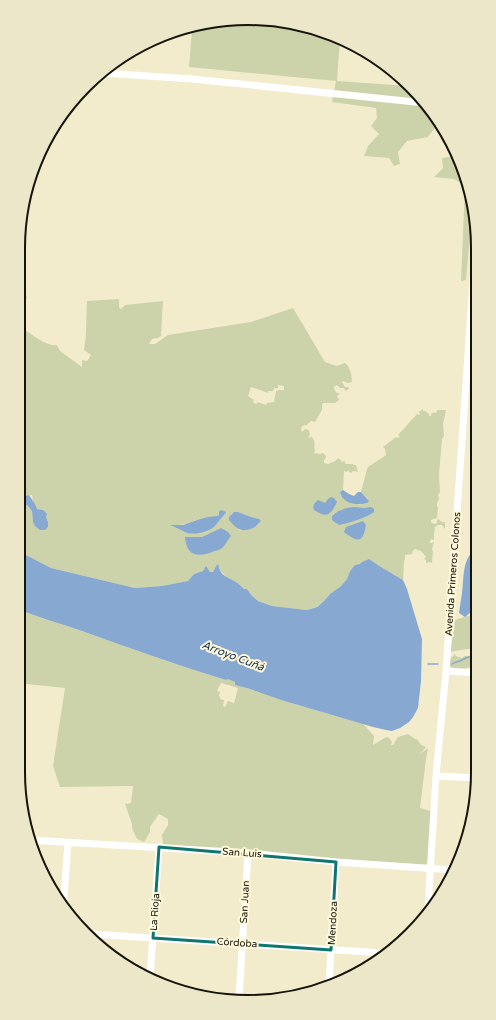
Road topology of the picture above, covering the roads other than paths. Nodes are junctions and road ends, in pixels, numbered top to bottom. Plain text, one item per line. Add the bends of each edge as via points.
1 (108, 74) edge
2 (417, 102) edge
3 (471, 311) edge
4 (446, 671) junction
5 (471, 673) edge
6 (436, 776) junction
7 (471, 778) edge
8 (36, 841) edge
9 (68, 843) junction
10 (159, 847) junction
11 (248, 853) junction
12 (336, 862) junction
13 (431, 868) junction
14 (449, 870) edge
15 (64, 897) edge
16 (428, 903) edge
17 (95, 934) edge
18 (153, 938) junction
19 (243, 944) junction
20 (331, 950) junction
21 (377, 953) edge
22 (150, 973) edge
23 (329, 979) edge
24 (239, 995) edge

1 - 2 street via 192,79
3 - 4 street, Avenida Primeros Colonos
4 - 5 street
4 - 6 street, Avenida Primeros Colonos
6 - 7 street
6 - 13 street, Avenida Primeros Colonos
8 - 9 street, San Luis
9 - 10 street, San Luis
9 - 15 street
10 - 11 street, San Luis
10 - 18 street, La Rioja
11 - 12 street, San Luis
11 - 19 street, San Juan
12 - 13 street, San Luis
12 - 20 street, Mendoza
13 - 14 street, San Luis
13 - 16 street, Avenida Primeros Colonos
17 - 18 street, Córdoba
18 - 19 street, Córdoba
18 - 22 street, La Rioja
19 - 20 street, Córdoba
19 - 24 street, San Juan
20 - 21 street, Córdoba
20 - 23 street, Mendoza

